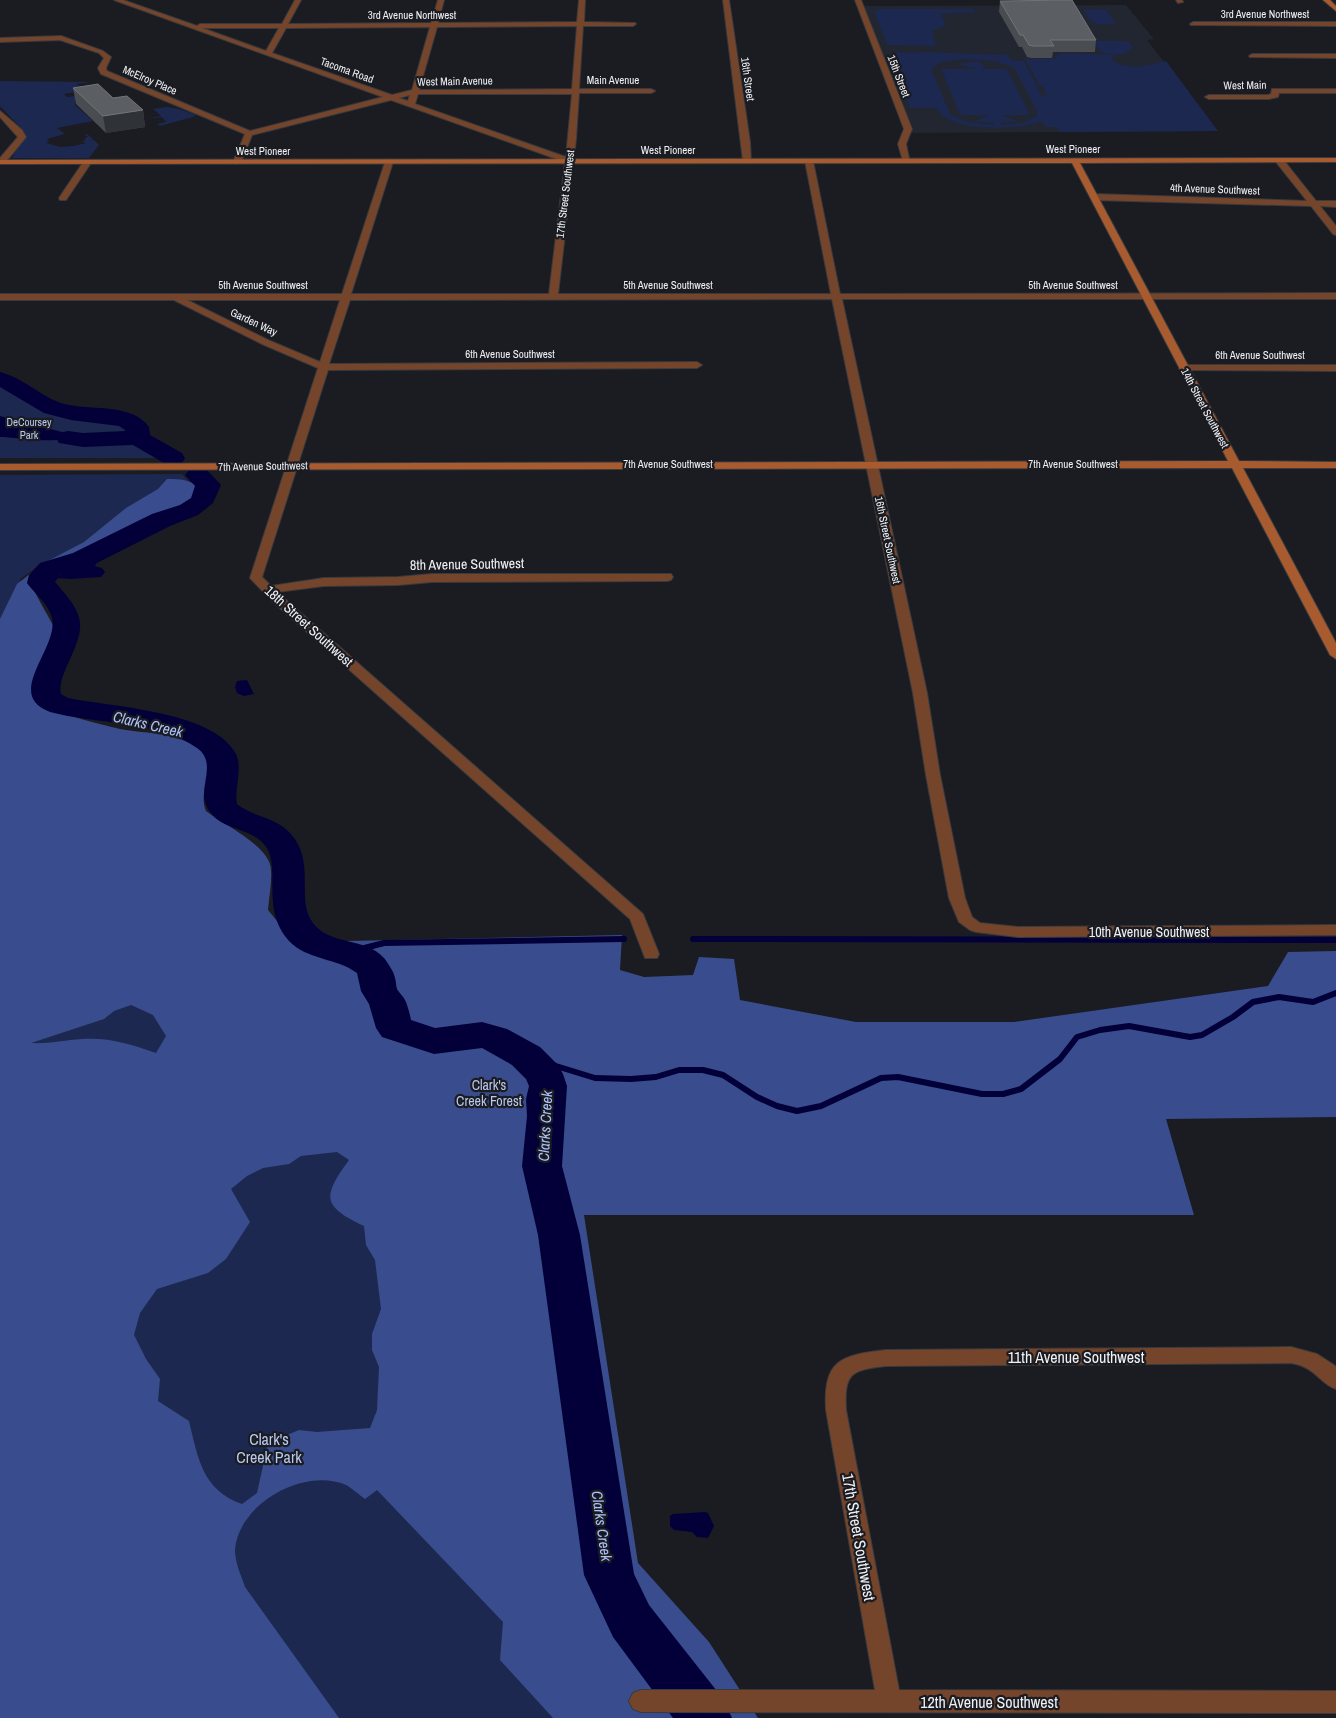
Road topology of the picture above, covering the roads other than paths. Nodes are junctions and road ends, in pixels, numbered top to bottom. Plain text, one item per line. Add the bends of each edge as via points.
1 (117, 0) edge
2 (298, 0) edge
3 (441, 0) edge
4 (582, 0) edge
5 (726, 0) edge
6 (858, 0) edge
7 (1326, 0) edge
8 (1336, 9) edge
9 (580, 24) junction
10 (634, 24) dead end
11 (1193, 24) dead end
12 (1336, 24) edge
13 (284, 25) junction
14 (432, 25) junction
15 (190, 26) junction
16 (1, 39) edge
17 (268, 54) junction
18 (1252, 56) dead end
19 (1336, 56) edge
20 (651, 91) dead end
21 (1336, 91) edge
22 (414, 92) junction
23 (575, 92) junction
24 (391, 97) junction
25 (1209, 97) dead end
26 (411, 104) junction
27 (0, 113) edge
28 (249, 133) junction
29 (530, 146) junction
30 (555, 146) dead end
31 (1075, 160) junction
32 (1278, 160) junction
33 (1336, 160) edge
34 (569, 161) junction
35 (747, 161) junction
36 (809, 161) junction
37 (907, 161) junction
38 (0, 162) edge
39 (237, 162) junction
40 (389, 162) junction
41 (87, 163) junction
42 (1094, 197) junction
43 (63, 198) dead end
44 (1313, 203) junction
45 (1336, 204) edge
46 (1336, 232) edge
47 (346, 296) junction
48 (553, 296) junction
49 (837, 296) junction
50 (1146, 296) junction
51 (1336, 296) edge
52 (0, 297) edge
53 (175, 297) junction
54 (697, 366) dead end
55 (324, 367) junction
56 (1184, 368) junction
57 (1336, 368) edge
58 (873, 464) junction
59 (294, 465) junction
60 (1235, 465) junction
61 (1336, 465) edge
62 (0, 467) edge
63 (666, 577) dead end
64 (268, 590) junction
65 (1336, 656) edge
66 (965, 919) joint
67 (1336, 930) edge
68 (651, 954) dead end
69 (840, 1372) joint
70 (1336, 1381) edge
71 (641, 1701) dead end
72 (889, 1702) junction
73 (1336, 1702) edge

1 - 15 street, Tacoma Road
2 - 13 street
3 - 14 street
4 - 9 street, 17th Street Southwest
5 - 35 street, 16th Street
6 - 37 street, 15th Street via 908,129 902,144
7 - 8 street
9 - 10 street, 3rd Avenue Northwest
9 - 14 street, 3rd Avenue Northwest
9 - 23 street, 17th Street Southwest
11 - 12 street, 3rd Avenue Northwest
13 - 14 street, 3rd Avenue Northwest
13 - 15 street, 3rd Avenue Northwest
13 - 17 street
14 - 22 street
15 - 17 street, Tacoma Road
16 - 28 street, McElroy Place via 61,38 101,52 108,57 102,68 104,72
17 - 24 street, Tacoma Road
18 - 19 street
20 - 23 street, Main Avenue
21 - 25 street, West Main via 1275,91 1275,95 1268,97
22 - 23 street, West Main Avenue
22 - 24 street, West Main Avenue
22 - 26 street
23 - 34 street, 17th Street Southwest via 568,141
24 - 26 street, Tacoma Road
24 - 28 street, West Main Avenue
26 - 29 street, Tacoma Road
27 - 38 street via 22,137
28 - 39 street
29 - 30 street
29 - 34 street, Tacoma Road
31 - 32 street, West Pioneer
31 - 37 street, West Pioneer
31 - 42 street, 14th Street Southwest
32 - 33 street, West Pioneer
32 - 44 street
34 - 35 street, West Pioneer
34 - 40 street, West Pioneer
34 - 48 street, 17th Street Southwest
35 - 36 street, West Pioneer
36 - 37 street, West Pioneer
36 - 49 street, 16th Street Southwest
38 - 41 street, West Pioneer
39 - 40 street, West Pioneer
39 - 41 street, West Pioneer
40 - 47 street, 18th Street Southwest
41 - 43 street
42 - 44 street, 4th Avenue Southwest
42 - 50 street, 14th Street Southwest
44 - 45 street, 4th Avenue Southwest
44 - 46 street
47 - 48 street, 5th Avenue Southwest
47 - 53 street, 5th Avenue Southwest
47 - 55 street, 18th Street Southwest
48 - 49 street, 5th Avenue Southwest
49 - 50 street, 5th Avenue Southwest
49 - 58 street, 16th Street Southwest
50 - 51 street, 5th Avenue Southwest
50 - 56 street, 14th Street Southwest
52 - 53 street, 5th Avenue Southwest
53 - 55 street, Garden Way
54 - 55 street, 6th Avenue Southwest
55 - 59 street, 18th Street Southwest
56 - 57 street, 6th Avenue Southwest
56 - 60 street, 14th Street Southwest
58 - 59 street, 7th Avenue Southwest
58 - 60 street, 7th Avenue Southwest
58 - 66 street, 16th Street Southwest via 920,693 957,898
59 - 62 street, 7th Avenue Southwest
59 - 64 street, 18th Street Southwest via 256,578
60 - 61 street, 7th Avenue Southwest
60 - 65 street, 14th Street Southwest
63 - 64 street, 8th Avenue Southwest via 432,578 324,582
64 - 68 street, 18th Street Southwest via 636,917
66 - 67 street, 10th Avenue Southwest via 976,927 1018,932
69 - 70 street, 11th Avenue Southwest via 855,1362 886,1358 1291,1355 1315,1362
69 - 72 street, 17th Street Southwest via 835,1389 836,1410
71 - 72 street, 12th Avenue Southwest
72 - 73 street, 12th Avenue Southwest

